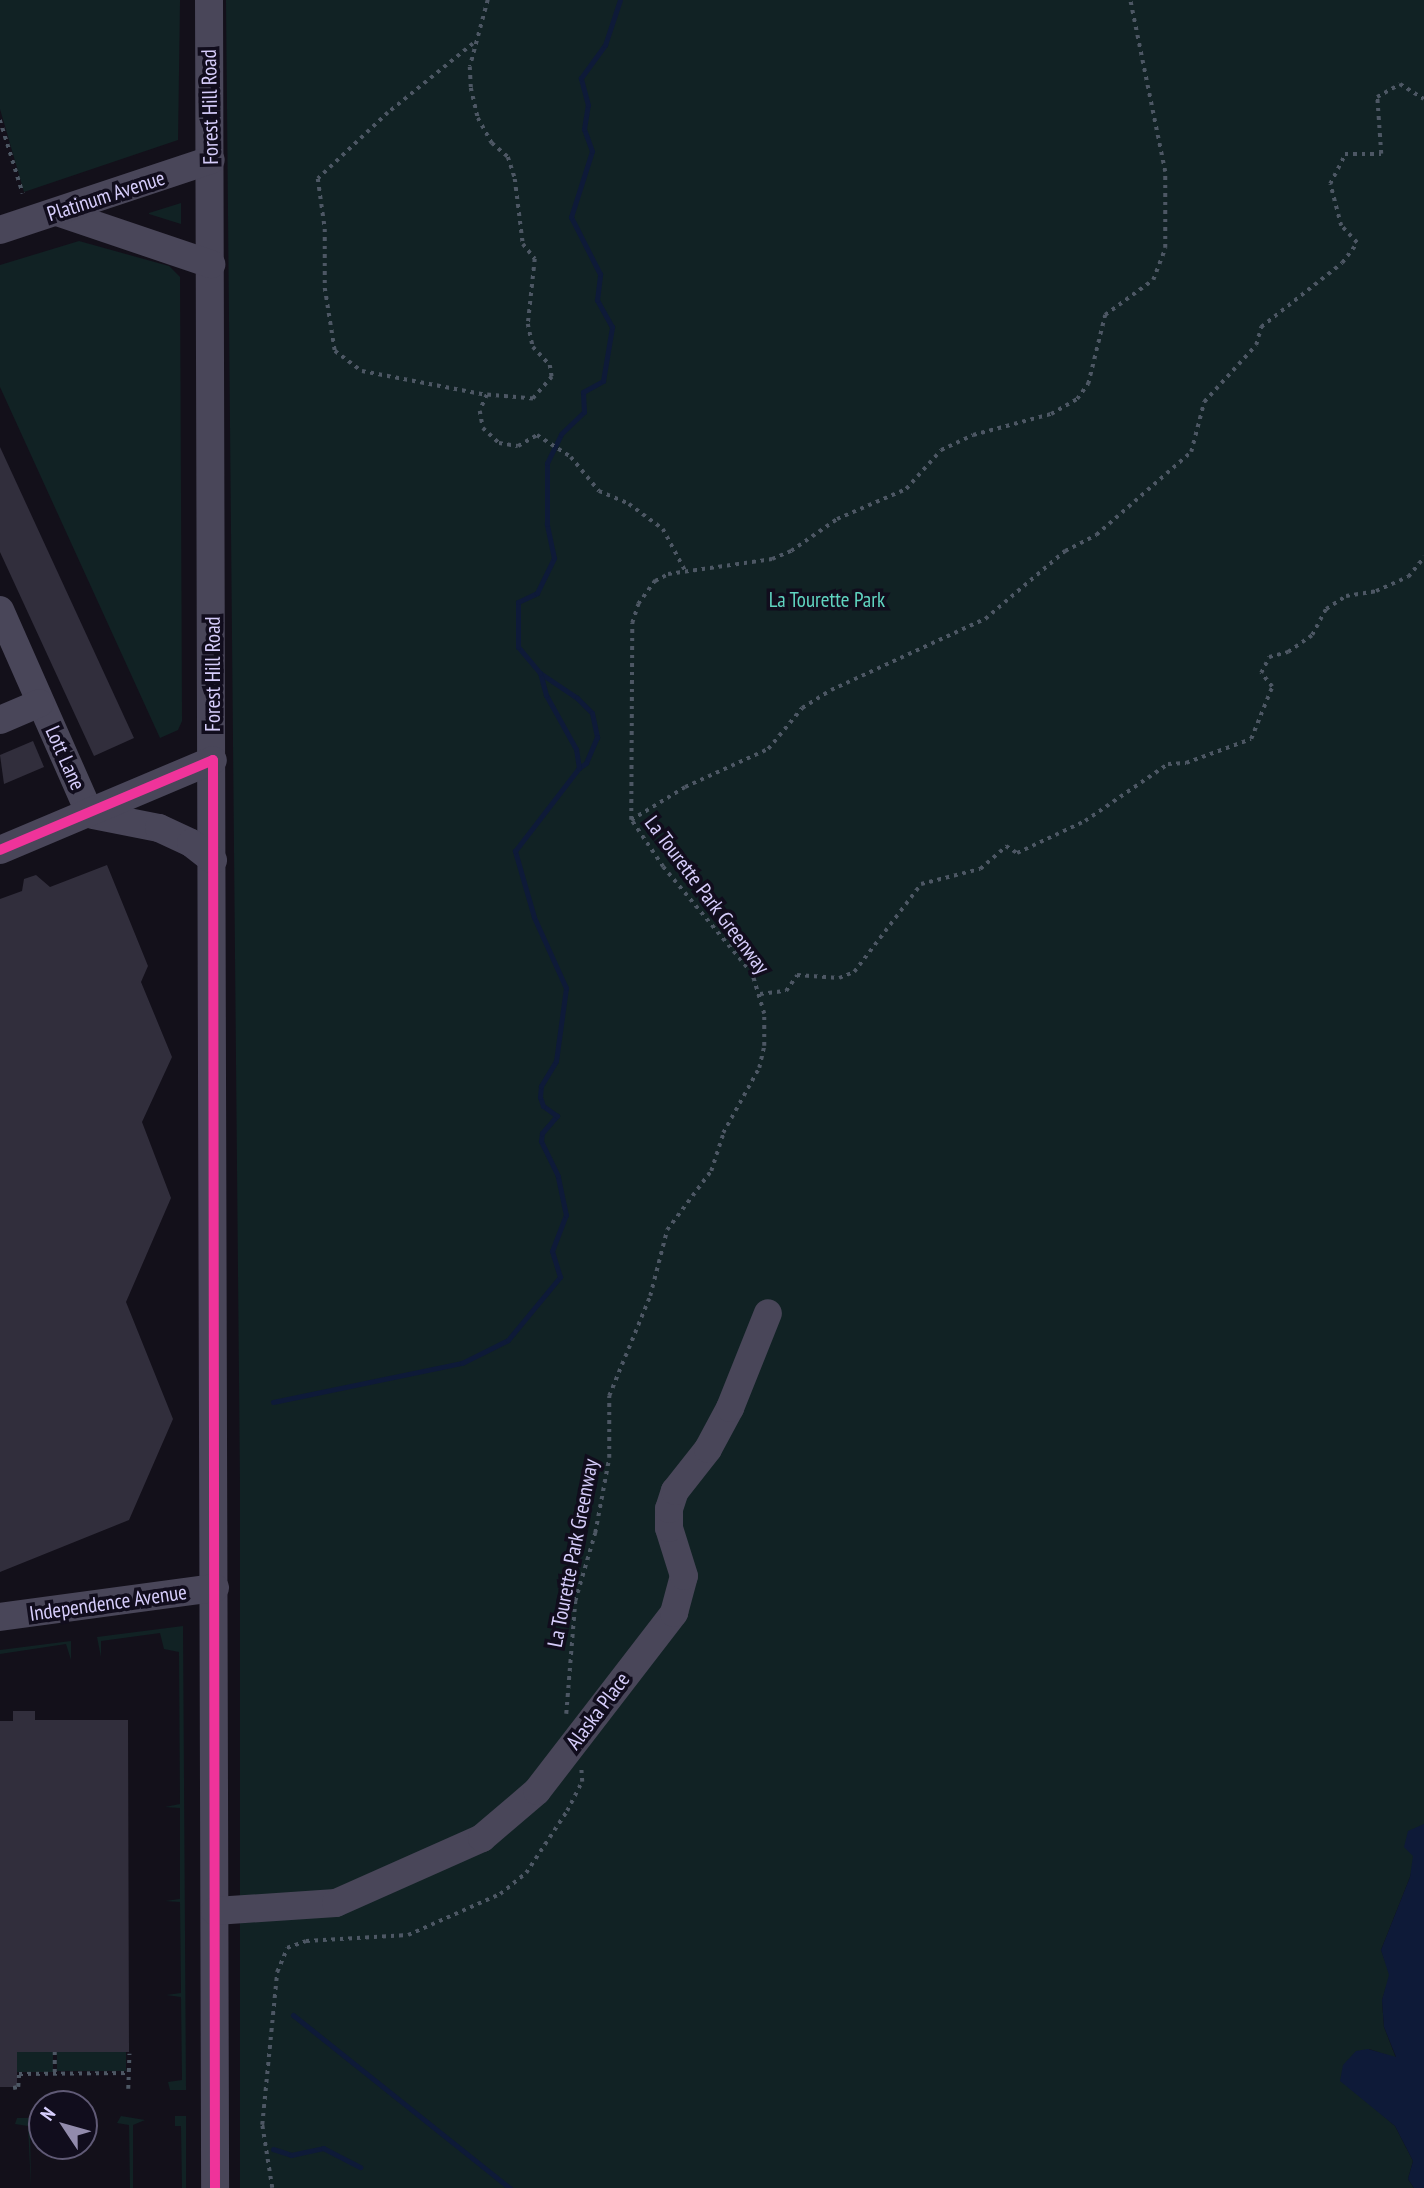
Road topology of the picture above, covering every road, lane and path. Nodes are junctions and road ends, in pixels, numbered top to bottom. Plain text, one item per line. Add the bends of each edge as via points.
1 (209, 0) edge
2 (488, 0) edge
3 (1130, 0) edge
4 (475, 42) junction
5 (1424, 99) edge
6 (0, 121) edge
7 (211, 160) junction
8 (23, 194) dead end
9 (57, 212) junction
10 (0, 230) edge
11 (211, 264) junction
12 (487, 395) junction
13 (1424, 557) edge
14 (686, 572) junction
15 (0, 610) edge
16 (40, 702) junction
17 (0, 720) edge
18 (213, 760) junction
19 (90, 814) junction
20 (631, 820) junction
21 (0, 850) edge
22 (213, 860) junction
23 (760, 994) junction
24 (768, 1313) dead end
25 (215, 1588) junction
26 (0, 1617) edge
27 (573, 1744) junction
28 (215, 1911) junction
29 (55, 2052) dead end
30 (128, 2054) dead end
31 (55, 2073) junction
32 (128, 2073) junction
33 (13, 2088) dead end
34 (128, 2089) dead end
35 (215, 2188) edge
36 (271, 2188) edge

1 - 7 street, Forest Hill Road
2 - 4 path
3 - 14 path, La Tourette Park Greenway via 1165,172 1165,247 1153,280 1105,315 1088,384 1077,399 1051,414 973,435 941,450 906,489 837,519 772,559
4 - 12 path via 470,67 478,118 492,144 508,157 515,179 523,244 535,259 528,324 533,347 550,365 552,376 533,399
4 - 12 path via 318,178 326,229 325,288 335,351 362,371
5 - 20 path via 1400,84 1377,97 1381,154 1345,154 1330,184 1341,226 1357,243 1322,281 1261,327 1256,345 1204,402 1191,452 1096,535 1066,551 985,619 831,690 802,708 768,749 685,787
6 - 8 path
7 - 9 street, Platinum Avenue
7 - 11 street, Forest Hill Road
9 - 10 street, Platinum Avenue
9 - 11 street
11 - 18 street, Forest Hill Road
12 - 14 path via 480,411 483,428 499,443 518,446 537,435 571,457 599,491 629,504 663,529
13 - 23 path via 1408,577 1336,602 1326,609 1312,635 1289,652 1269,657 1261,673 1272,687 1251,739 1186,763 1168,764 1096,816 1017,853 1006,846 979,869 920,884 854,972 839,978 797,975 786,991
14 - 20 path, La Tourette Park Greenway via 655,581 638,604 632,623
15 - 16 street, Lott Lane
16 - 17 street, Lott Lane
16 - 19 street, Lott Lane
18 - 19 street
18 - 22 street, Forest Hill Road
19 - 21 street
19 - 22 street via 159,828
20 - 23 path, La Tourette Park Greenway via 663,867 752,974
22 - 25 street, Forest Hill Road
23 - 27 path, La Tourette Park Greenway via 764,1014 759,1068 729,1121 707,1178 667,1230 650,1296 609,1396 603,1494 571,1630 566,1712
24 - 27 street, Alaska Place via 730,1408 708,1450 675,1491 669,1509 684,1576 683,1592 660,1633
25 - 26 street, Independence Avenue
25 - 28 street, Forest Hill Road
27 - 28 street, Alaska Place via 537,1791 482,1838 336,1903
27 - 36 path, La Tourette Park Greenway via 582,1772 579,1789 514,1885 408,1935 306,1941 287,1948 277,1972 262,2125
28 - 35 street, Forest Hill Road
29 - 31 path
30 - 32 path
31 - 32 path
31 - 33 path via 19,2074 18,2087
32 - 34 path

